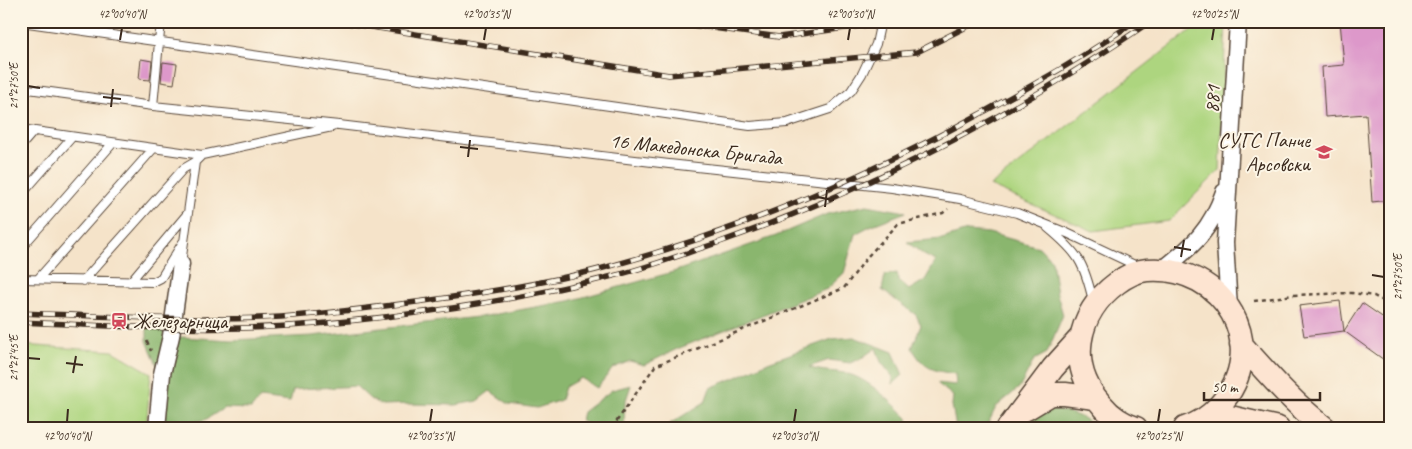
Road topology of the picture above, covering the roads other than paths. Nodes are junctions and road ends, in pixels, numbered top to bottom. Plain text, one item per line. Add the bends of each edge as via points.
1 (161, 21) edge
2 (881, 21) edge
3 (1238, 21) edge
4 (21, 22) edge
5 (158, 42) junction
6 (21, 88) edge
7 (152, 106) junction
8 (339, 126) junction
9 (21, 129) edge
10 (34, 131) junction
11 (72, 137) junction
12 (112, 143) junction
13 (21, 146) edge
14 (152, 149) junction
15 (202, 156) junction
16 (195, 162) junction
17 (1229, 179) junction
18 (21, 195) edge
19 (188, 213) junction
20 (1045, 225) junction
21 (185, 237) junction
22 (21, 248) edge
23 (181, 264) joint
24 (1154, 270) junction
25 (21, 279) edge
26 (38, 279) junction
27 (84, 281) junction
28 (130, 282) junction
29 (1094, 306) junction
30 (1229, 308) junction
31 (1081, 337) junction
32 (1241, 344) junction
33 (1094, 398) junction
34 (1213, 413) junction
35 (1012, 421) edge
36 (1268, 426) edge
37 (157, 428) edge
38 (1136, 428) edge
39 (1185, 428) edge
40 (1325, 428) edge

1 - 5 lane
2 - 5 lane via 876,44 862,74 852,91 830,109 787,123 750,126
3 - 17 street, 881
4 - 5 lane
5 - 7 lane
6 - 7 lane, 16 Македонска Бригада
7 - 8 lane, 16 Македонска Бригада
8 - 15 lane
8 - 20 lane, 16 Македонска Бригада via 892,188 960,199 1017,213
9 - 10 lane
10 - 11 lane
10 - 13 lane
11 - 12 lane
11 - 18 lane
12 - 14 lane
12 - 22 lane
14 - 15 lane
14 - 26 lane
15 - 16 lane
16 - 19 lane
16 - 27 lane via 183,169
17 - 24 street, 881 via 1204,233 1187,250
17 - 30 street, 881 via 1226,243
19 - 21 lane
19 - 28 lane
20 - 24 lane, 16 Македонска Бригада
20 - 29 lane, 16 Македонска Бригада via 1072,248 1085,270
21 - 23 lane
21 - 28 lane via 162,278 152,282
23 - 37 street via 162,374
24 - 29 street via 1132,274 1121,280
24 - 30 street via 1188,274 1200,280
25 - 26 lane
26 - 27 lane
27 - 28 lane
29 - 31 street
30 - 32 street
31 - 33 street via 1082,368
31 - 35 street via 1052,368
32 - 34 street via 1236,382
32 - 40 street via 1283,392
33 - 35 street via 1051,394
33 - 38 street via 1110,414
34 - 36 street
34 - 39 street

